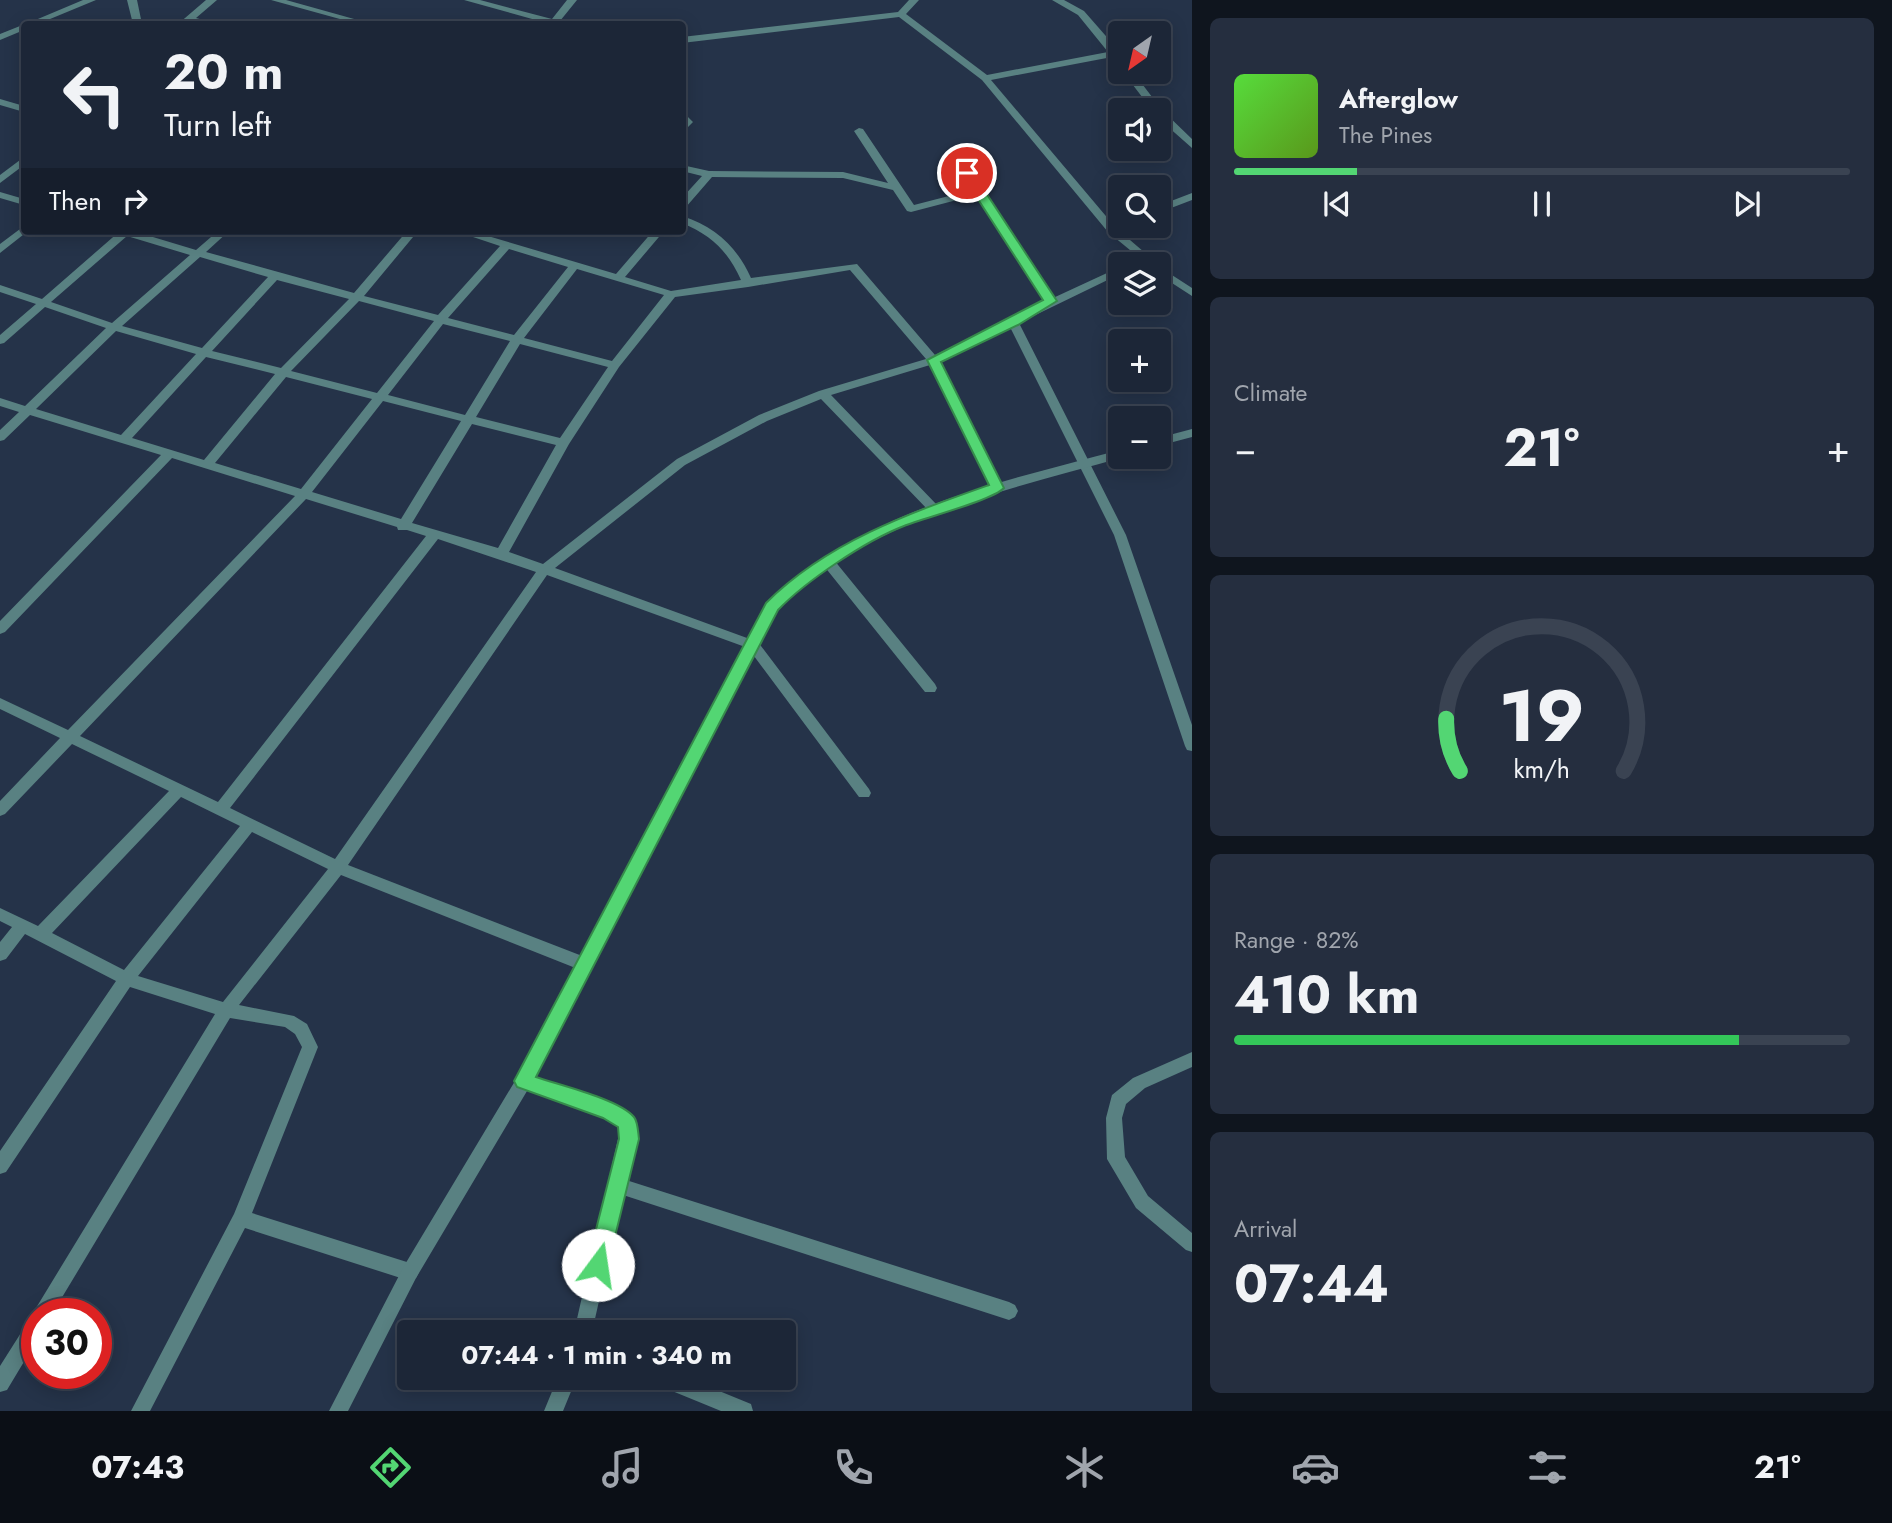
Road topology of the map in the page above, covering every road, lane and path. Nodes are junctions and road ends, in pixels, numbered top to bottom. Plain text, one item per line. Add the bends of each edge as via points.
1 (92, 0) edge
2 (132, 0) edge
3 (212, 0) edge
4 (276, 0) edge
5 (469, 0) edge
6 (572, 0) edge
7 (914, 0) edge
8 (1057, 0) edge
9 (1089, 0) edge
10 (483, 2) edge
11 (1081, 13) junction
12 (901, 14) junction
13 (39, 21) edge
14 (137, 21) edge
15 (187, 21) edge
16 (347, 21) edge
17 (548, 21) edge
18 (560, 21) edge
19 (21, 28) edge
20 (0, 37) edge
21 (686, 40) edge
22 (1108, 45) edge
23 (1108, 59) edge
24 (985, 78) junction
25 (1137, 84) edge
26 (1148, 98) edge
27 (2, 105) edge
28 (21, 108) edge
29 (1171, 124) edge
30 (859, 131) dead end
31 (1192, 145) edge
32 (956, 158) dead end
33 (21, 162) edge
34 (686, 169) edge
35 (709, 174) junction
36 (0, 180) edge
37 (897, 188) junction
38 (980, 191) junction
39 (0, 195) edge
40 (1192, 196) edge
41 (686, 200) edge
42 (21, 201) edge
43 (1171, 205) edge
44 (1108, 218) edge
45 (686, 220) edge
46 (21, 232) edge
47 (123, 235) edge
48 (136, 235) edge
49 (220, 235) edge
50 (409, 235) edge
51 (473, 235) edge
52 (656, 235) edge
53 (1127, 238) edge
54 (507, 245) junction
55 (0, 250) edge
56 (1140, 252) edge
57 (199, 255) junction
58 (575, 265) junction
59 (1108, 275) edge
60 (275, 276) junction
61 (1171, 278) edge
62 (617, 279) junction
63 (748, 284) junction
64 (0, 288) edge
65 (1192, 293) edge
66 (671, 294) junction
67 (358, 296) junction
68 (1050, 301) junction
69 (45, 303) junction
70 (442, 318) junction
71 (1014, 323) junction
72 (114, 327) junction
73 (518, 338) junction
74 (0, 341) edge
75 (205, 353) junction
76 (933, 360) junction
77 (615, 365) junction
78 (282, 374) junction
79 (823, 394) junction
80 (380, 396) junction
81 (0, 402) edge
82 (28, 411) junction
83 (468, 417) junction
84 (1192, 433) edge
85 (0, 437) edge
86 (1171, 439) edge
87 (123, 440) junction
88 (563, 443) junction
89 (169, 454) junction
90 (1108, 458) edge
91 (1087, 464) junction
92 (206, 466) junction
93 (997, 488) junction
94 (303, 495) junction
95 (934, 509) junction
96 (403, 527) junction
97 (434, 535) junction
98 (501, 554) junction
99 (829, 563) junction
100 (544, 570) junction
101 (0, 629) edge
102 (753, 645) junction
103 (930, 688) dead end
104 (0, 703) edge
105 (72, 737) junction
106 (1192, 747) edge
107 (179, 790) junction
108 (864, 793) dead end
109 (0, 810) edge
110 (220, 810) junction
111 (250, 824) junction
112 (338, 867) junction
113 (0, 915) edge
114 (22, 926) junction
115 (40, 935) junction
116 (0, 954) edge
117 (584, 964) junction
118 (126, 979) junction
119 (226, 1010) junction
120 (1192, 1059) edge
121 (524, 1081) junction
122 (0, 1166) edge
123 (617, 1185) junction
124 (241, 1219) junction
125 (1192, 1244) edge
126 (410, 1272) junction
127 (52, 1298) edge
128 (1009, 1311) dead end
129 (586, 1320) edge
130 (21, 1348) edge
131 (0, 1383) edge
132 (562, 1390) edge
133 (693, 1390) edge
134 (140, 1411) edge
135 (338, 1411) edge
136 (553, 1411) edge
137 (744, 1411) edge

1 - 13 street
2 - 14 street
3 - 15 street
4 - 16 street
5 - 10 street
6 - 18 street
7 - 12 street
8 - 11 street
9 - 11 street
10 - 17 street
11 - 22 street
12 - 21 street
12 - 24 street
19 - 20 street
23 - 24 street
24 - 44 street
25 - 26 street
27 - 28 street
29 - 31 street
30 - 37 street
32 - 38 street
33 - 36 street
34 - 35 street
35 - 37 street via 844,175
35 - 41 street
37 - 38 street via 911,209
38 - 68 street
39 - 42 street
40 - 43 street
45 - 63 street via 724,242 735,254
46 - 55 street
47 - 69 street
48 - 57 street
49 - 57 street
50 - 67 street
51 - 54 street
52 - 62 street
53 - 56 street
54 - 58 street
54 - 70 street
57 - 60 street
57 - 72 street
58 - 62 street
58 - 73 street
59 - 68 street
60 - 67 street
60 - 75 street
61 - 65 street
62 - 66 street
63 - 66 street
63 - 76 street via 853,266
64 - 69 street
66 - 77 street
67 - 70 street
67 - 78 street
68 - 71 street
69 - 72 street
69 - 74 street
70 - 73 street
70 - 80 street
71 - 76 street
71 - 91 street
72 - 75 street
72 - 82 street
73 - 77 street
73 - 83 street
75 - 78 street
75 - 87 street
76 - 79 street
76 - 93 street
77 - 88 street
78 - 80 street
78 - 92 street
79 - 95 street
79 - 100 street via 764,418 681,462
80 - 83 street
80 - 94 street
81 - 82 street
82 - 85 street
82 - 87 street
83 - 88 street
83 - 96 street
84 - 86 street
87 - 89 street
88 - 98 street
89 - 92 street
89 - 101 street
90 - 91 street
91 - 93 street
91 - 106 street via 1120,535
92 - 94 street
93 - 95 street
94 - 96 street
94 - 105 street
95 - 99 street via 895,524
96 - 97 street
97 - 98 street
97 - 110 street
98 - 100 street
99 - 102 street via 772,607
99 - 103 street
100 - 102 street
100 - 112 street
102 - 108 street
102 - 117 street
104 - 105 street
105 - 107 street
105 - 109 street
107 - 110 street
107 - 115 street
110 - 111 street
111 - 112 street
111 - 118 street
112 - 117 street
112 - 119 street
113 - 114 street
114 - 115 street
114 - 116 street
115 - 118 street
117 - 121 street
118 - 119 street
118 - 122 street
119 - 124 street via 288,1021 301,1029 310,1047
119 - 127 street
120 - 125 street via 1139,1083 1118,1100 1114,1118 1116,1160 1142,1202
121 - 123 street via 610,1111 627,1122 629,1139
121 - 126 street
123 - 128 street
123 - 129 street
124 - 126 street
124 - 134 street
126 - 135 street
130 - 131 street
132 - 136 street
133 - 137 street

